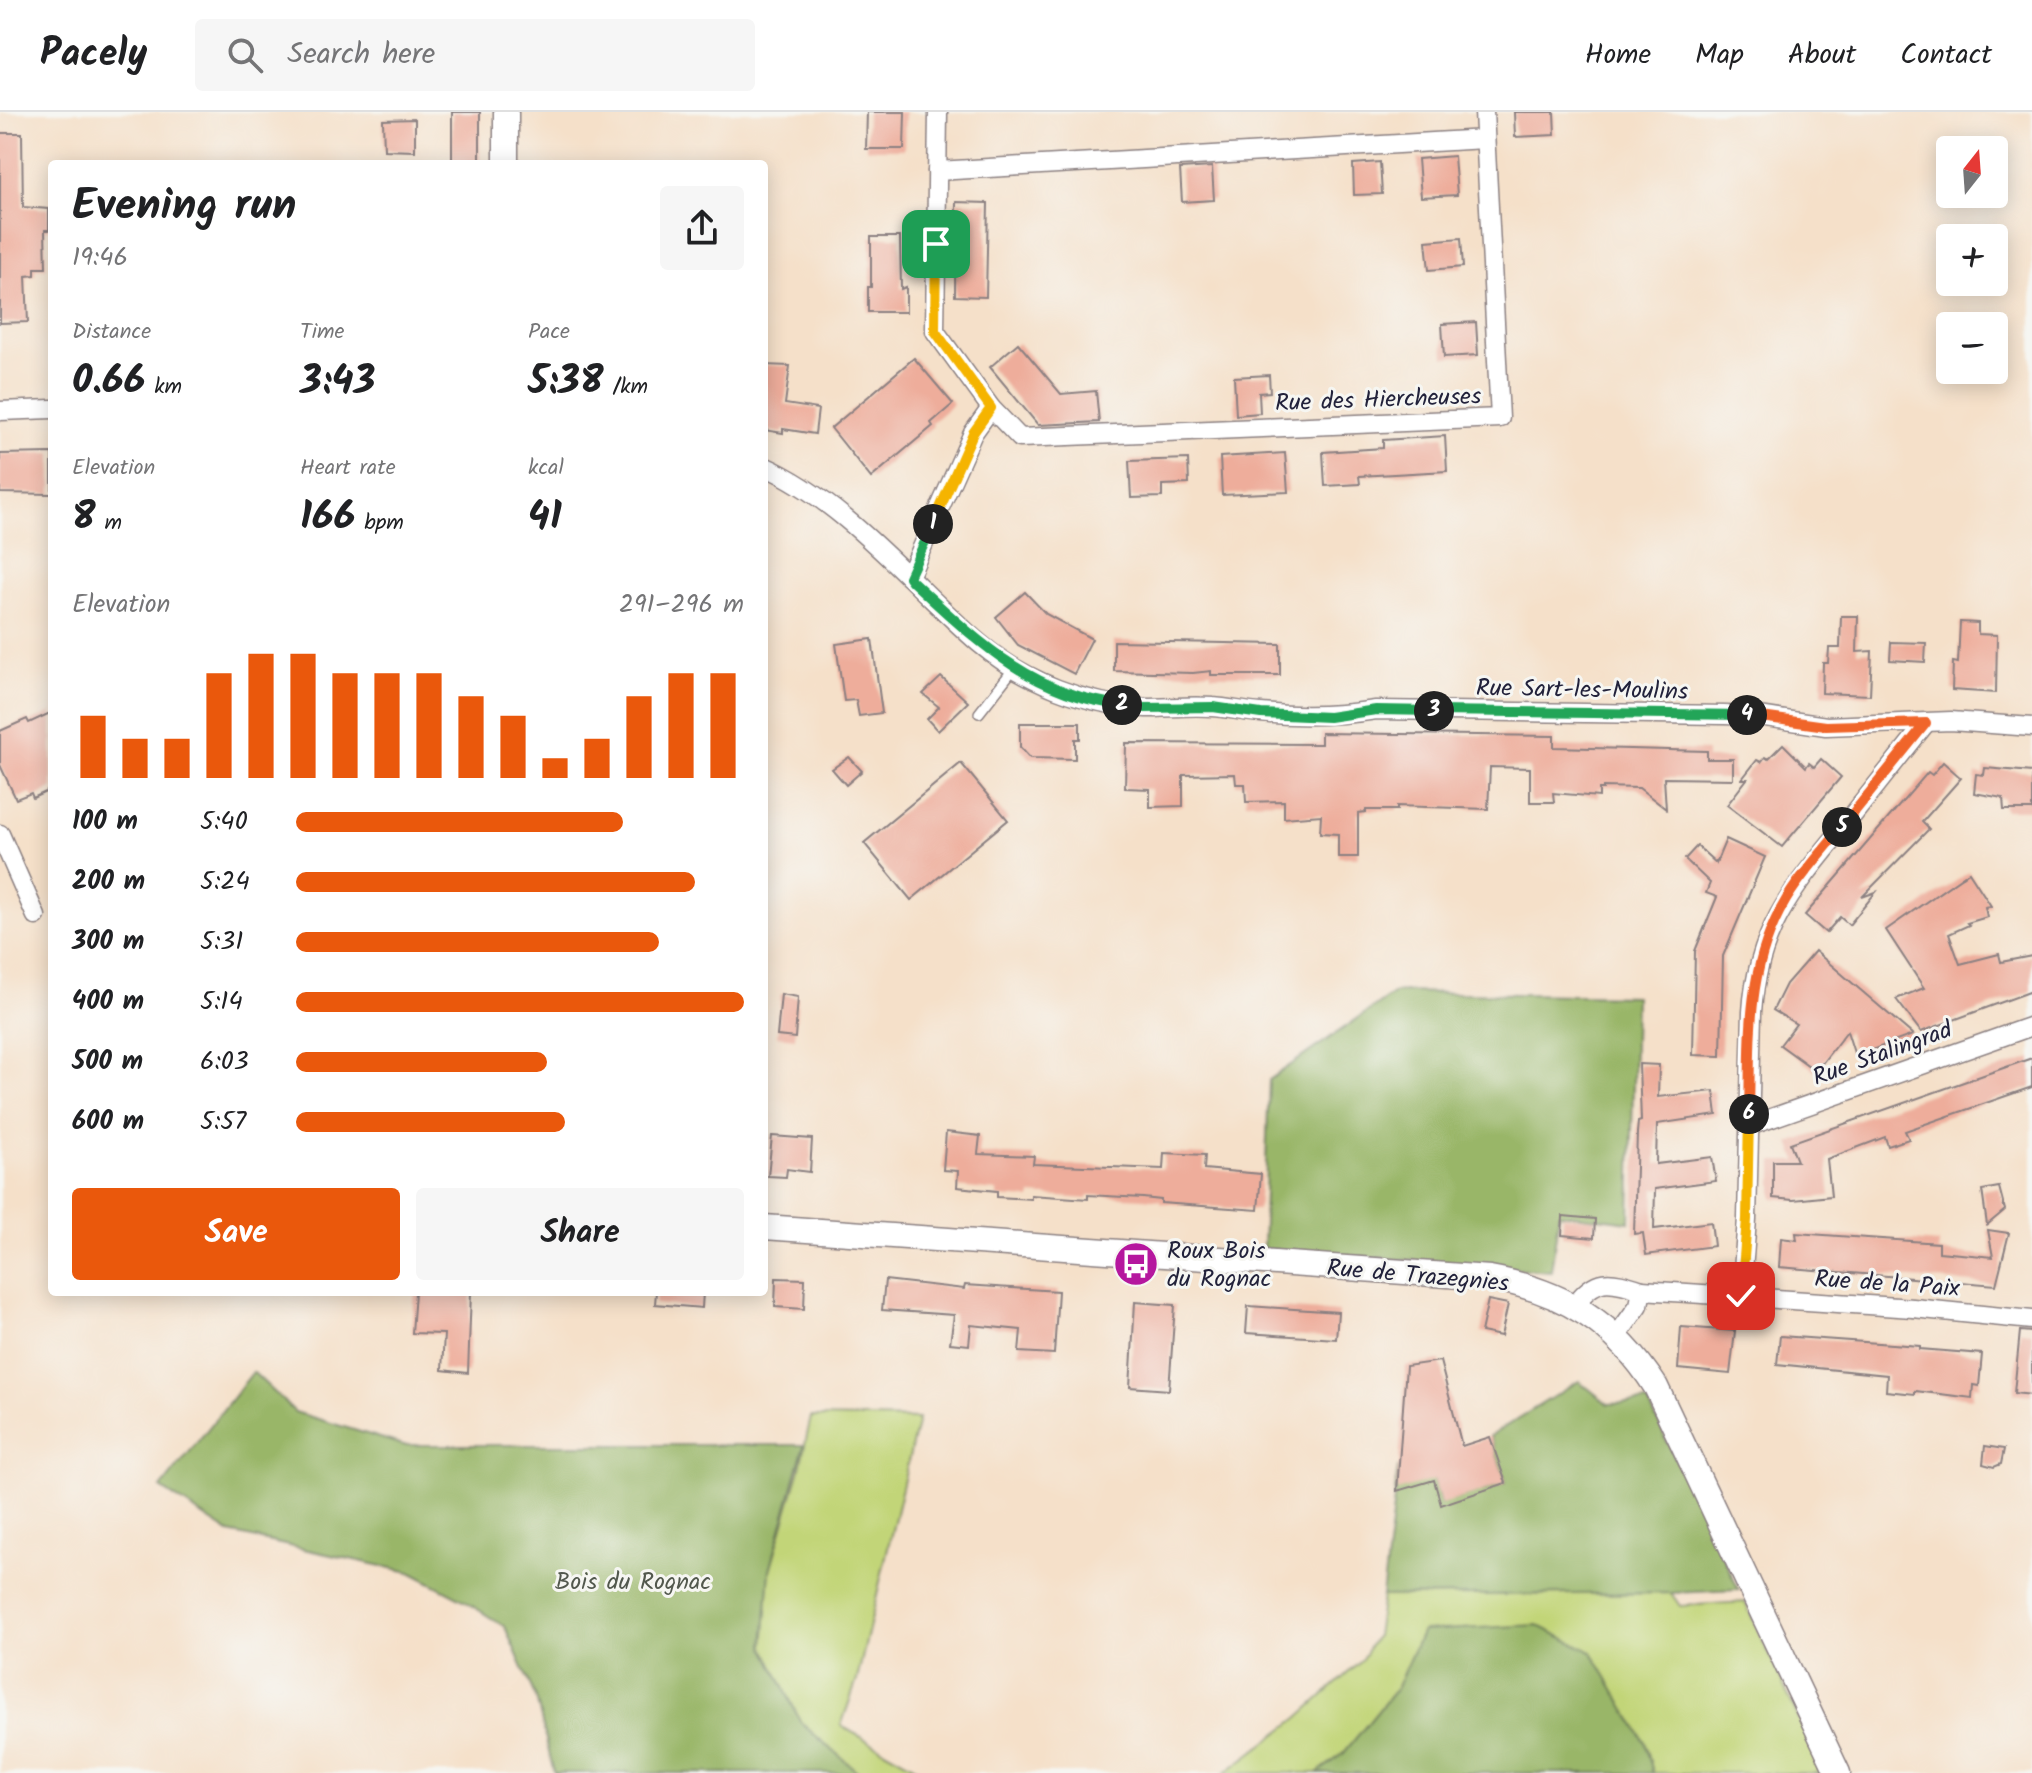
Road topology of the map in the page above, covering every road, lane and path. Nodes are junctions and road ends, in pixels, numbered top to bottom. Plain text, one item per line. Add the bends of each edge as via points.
1 (506, 112) edge
2 (938, 112) edge
3 (1484, 112) edge
4 (1485, 139) junction
5 (506, 160) edge
6 (937, 171) junction
7 (991, 408) junction
8 (48, 409) edge
9 (0, 411) edge
10 (768, 468) edge
11 (909, 577) junction
12 (1015, 667) junction
13 (979, 713) dead end
14 (1926, 723) junction
15 (2032, 727) edge
16 (0, 834) edge
17 (36, 916) dead end
18 (2032, 1026) edge
19 (1749, 1126) junction
20 (768, 1227) edge
21 (1642, 1290) junction
22 (1741, 1296) junction
23 (1574, 1306) junction
24 (2032, 1320) edge
25 (1616, 1337) junction
26 (1838, 1773) edge

1 - 5 main road
2 - 6 street
3 - 4 street, Rue des Hiercheuses
4 - 6 street
4 - 7 street, Rue des Hiercheuses via 1500,418 1020,438
6 - 7 street via 935,331
7 - 11 street via 973,433
8 - 9 street
10 - 11 street, Rue Sart-les-Moulins via 843,517
11 - 12 street, Rue Sart-les-Moulins via 981,645
12 - 13 lane
12 - 14 street, Rue Sart-les-Moulins via 1065,693 1145,708 1213,707 1329,717 1376,710 1759,716 1826,726
14 - 15 street, Rue Sart-les-Moulins
14 - 19 street via 1787,897 1761,952 1753,988
16 - 17 street
18 - 19 street, Rue Stalingrad
19 - 22 street
20 - 23 main road, Rue de Trazegnies via 1490,1278 1536,1289
21 - 22 street, Rue de la Paix
21 - 23 street, Rue de la Paix via 1602,1282 1591,1286
21 - 25 street via 1639,1305
22 - 24 street, Rue de la Paix
23 - 25 main road, Rue de Trazegnies
25 - 26 main road, Rue de Trazegnies via 1644,1368 1669,1411

